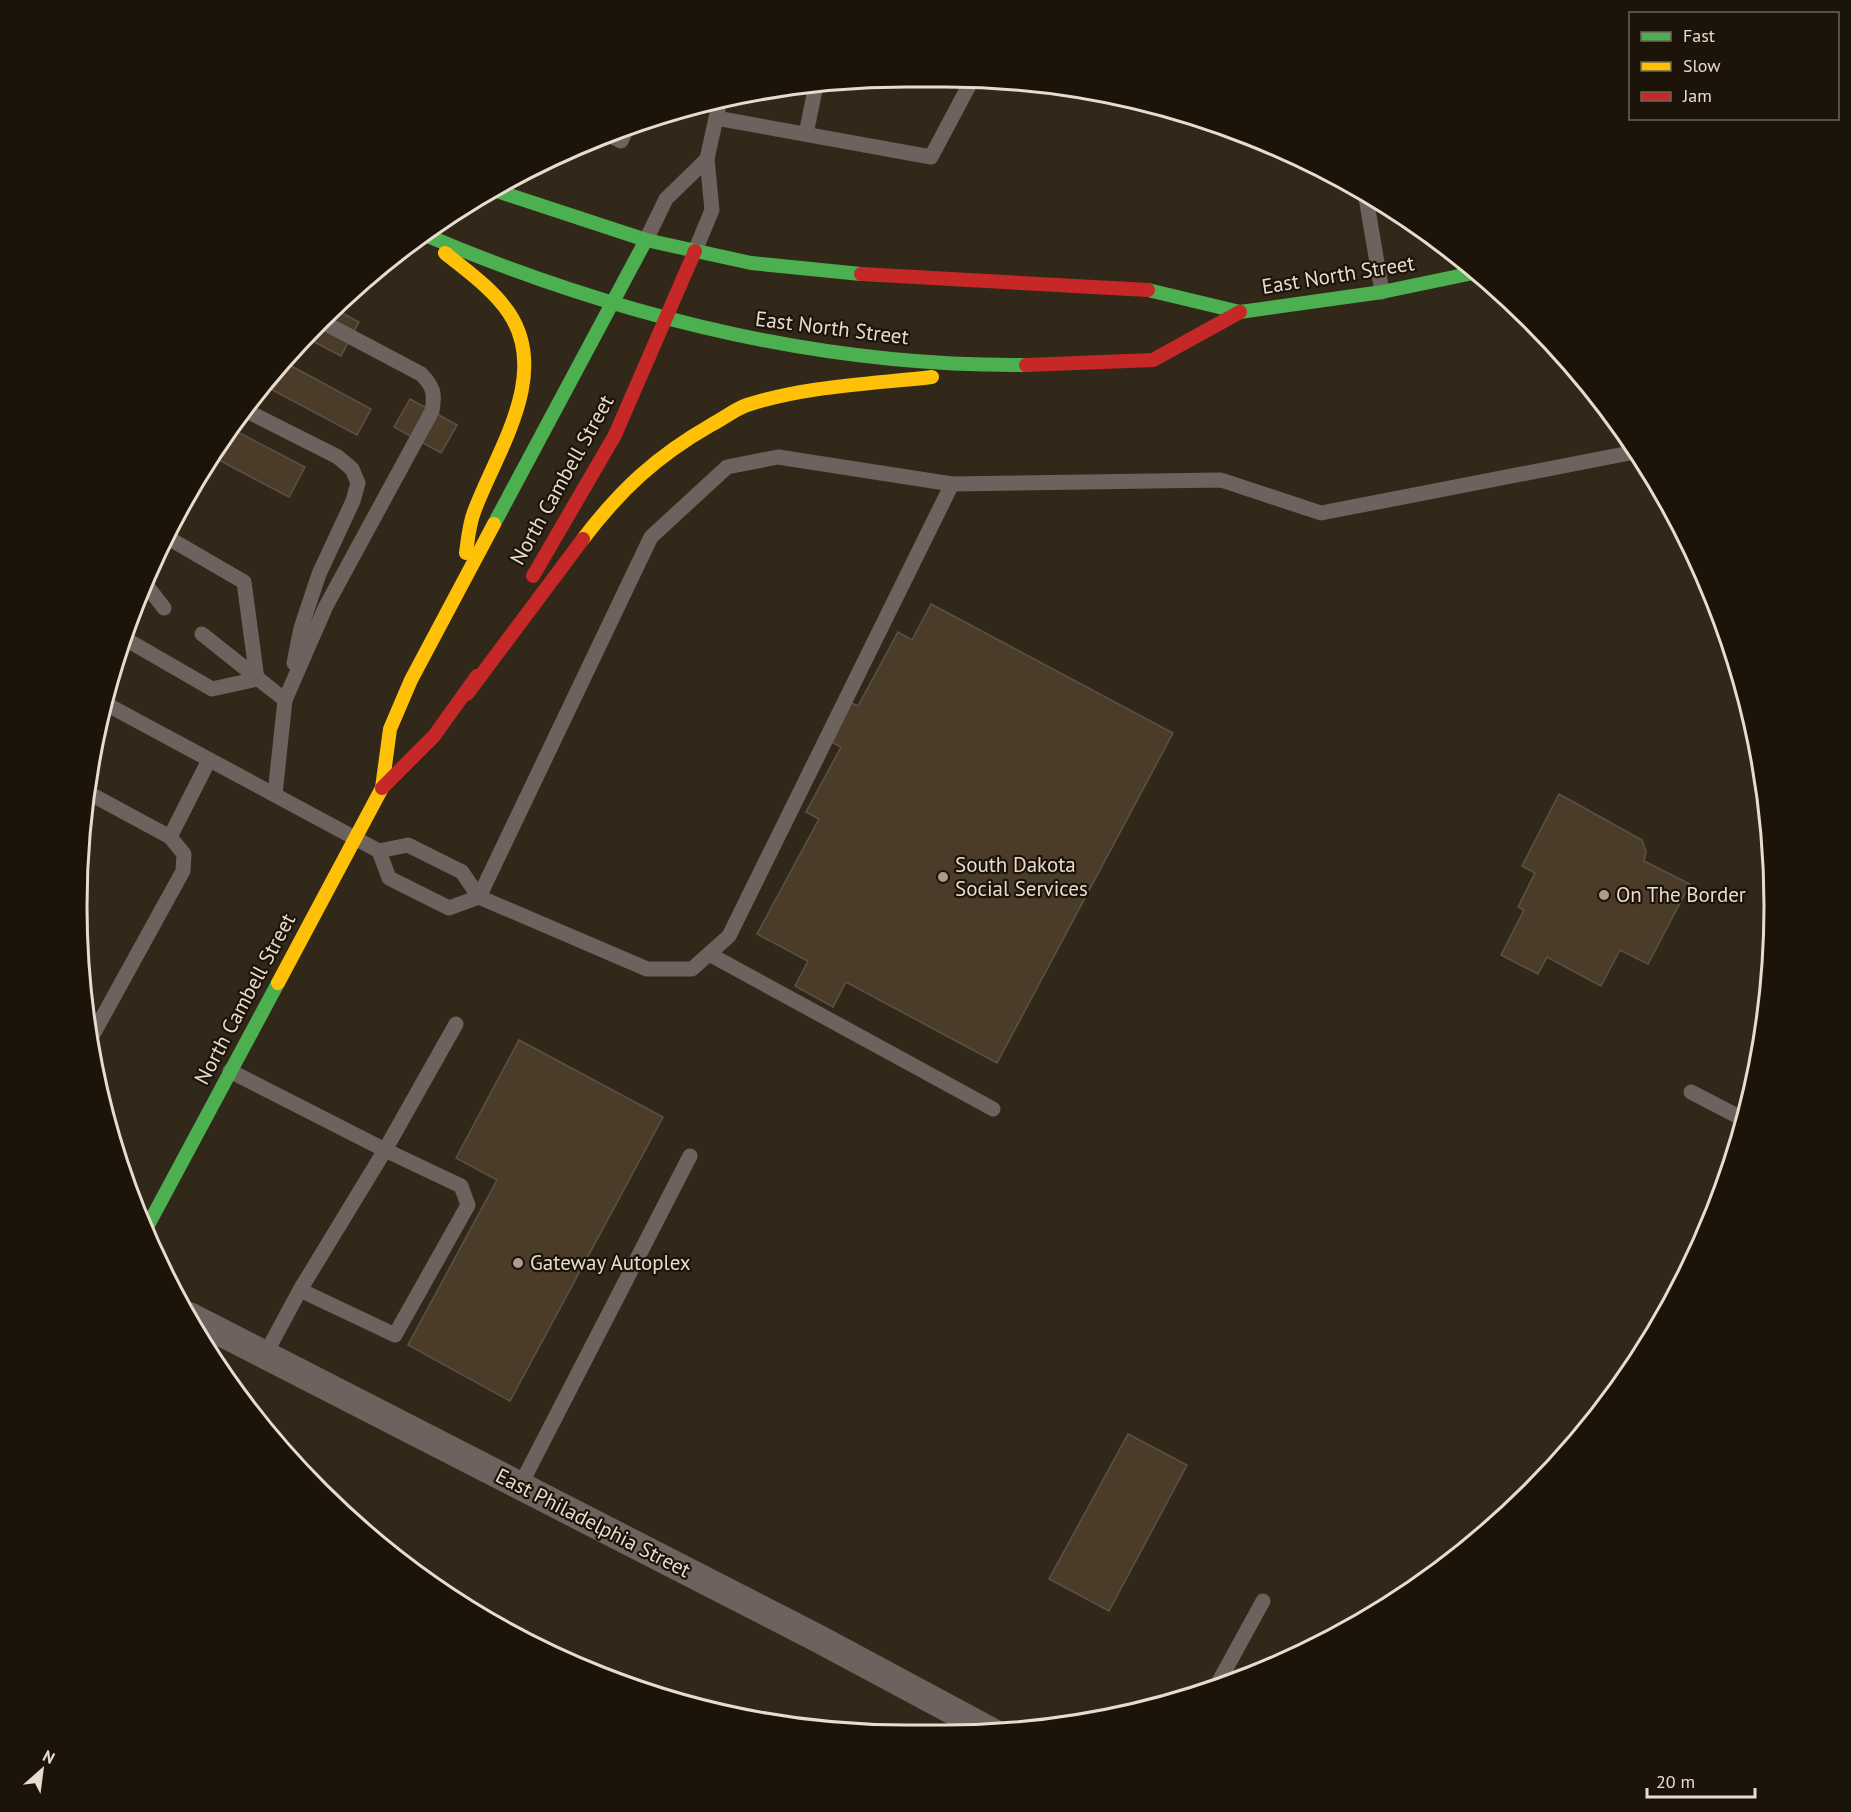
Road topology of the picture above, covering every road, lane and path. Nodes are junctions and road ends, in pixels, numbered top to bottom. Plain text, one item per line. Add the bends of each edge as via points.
1 (968, 88) edge
2 (814, 93) edge
3 (718, 109) edge
4 (716, 118) junction
5 (806, 134) junction
6 (707, 159) junction
7 (503, 193) edge
8 (1367, 205) edge
9 (433, 238) edge
10 (430, 240) edge
11 (646, 240) junction
12 (694, 251) junction
13 (1467, 275) edge
14 (1382, 292) junction
15 (613, 305) junction
16 (1240, 312) junction
17 (666, 320) junction
18 (329, 325) edge
19 (1041, 365) junction
20 (252, 413) edge
21 (1627, 453) edge
22 (952, 484) junction
23 (173, 541) edge
24 (459, 586) junction
25 (150, 590) edge
26 (164, 608) dead end
27 (202, 634) dead end
28 (130, 642) edge
29 (257, 679) junction
30 (467, 694) junction
31 (285, 700) junction
32 (112, 707) edge
33 (209, 760) junction
34 (382, 788) junction
35 (275, 795) junction
36 (94, 796) edge
37 (170, 837) junction
38 (355, 838) junction
39 (379, 851) junction
40 (479, 897) junction
41 (709, 954) junction
42 (456, 1024) dead end
43 (97, 1028) edge
44 (230, 1071) junction
45 (1691, 1092) dead end
46 (993, 1109) dead end
47 (1737, 1116) edge
48 (385, 1150) junction
49 (690, 1156) dead end
50 (150, 1221) edge
51 (300, 1290) junction
52 (201, 1322) edge
53 (265, 1355) junction
54 (520, 1486) junction
55 (1263, 1601) dead end
56 (1223, 1676) edge
57 (976, 1724) edge

1 - 5 lane via 931,157
2 - 5 lane
3 - 4 lane, North Cambell Street
4 - 5 lane
4 - 6 lane, North Cambell Street
6 - 11 lane, North Cambell Street via 666,199
6 - 12 lane, North Cambell Street via 712,210
7 - 11 main road, East North Street
8 - 14 lane
9 - 15 main road, East North Street via 556,288
10 - 24 main road via 510,313 524,348 510,434 473,514
11 - 12 main road, East North Street
11 - 15 main road, North Cambell Street
12 - 16 main road, East North Street via 751,263 867,275 1145,289
12 - 17 main road, North Cambell Street
13 - 14 main road, East North Street
14 - 16 main road, East North Street
15 - 17 main road, East North Street
15 - 24 main road, North Cambell Street
16 - 19 main road, East North Street via 1155,359
17 - 19 main road, East North Street via 723,334 861,355 960,364
17 - 30 main road, North Cambell Street via 615,435
18 - 31 lane via 421,374 433,386 434,399 432,411 326,606
19 - 30 main road via 793,394 745,406 702,428 641,473 611,502
20 - 31 lane via 338,457 352,469 358,483 319,574 301,628
21 - 22 lane via 1321,513 1221,480
22 - 40 lane via 778,457 727,467 651,537
22 - 41 lane via 729,936
23 - 29 lane via 243,582
24 - 34 main road, North Cambell Street via 390,729
25 - 26 lane
27 - 29 lane
28 - 29 lane via 212,689
29 - 31 lane
30 - 34 main road, North Cambell Street via 449,720
31 - 35 lane
32 - 33 lane
33 - 35 lane
33 - 37 lane
34 - 38 main road, North Cambell Street
35 - 38 lane
36 - 37 lane
37 - 43 lane via 184,854 183,870
38 - 39 lane
38 - 44 main road, North Cambell Street
39 - 40 lane via 408,845 462,872
39 - 40 lane via 389,878 449,908
40 - 41 lane via 647,969 692,969
41 - 46 lane
42 - 48 lane
44 - 48 lane
44 - 50 main road, North Cambell Street
45 - 47 lane
48 - 51 lane
48 - 51 lane via 461,1186 468,1205 395,1335
49 - 54 lane
51 - 53 lane
52 - 53 street, East Philadelphia Street
53 - 54 street, East Philadelphia Street
54 - 57 street, East Philadelphia Street
55 - 56 lane

